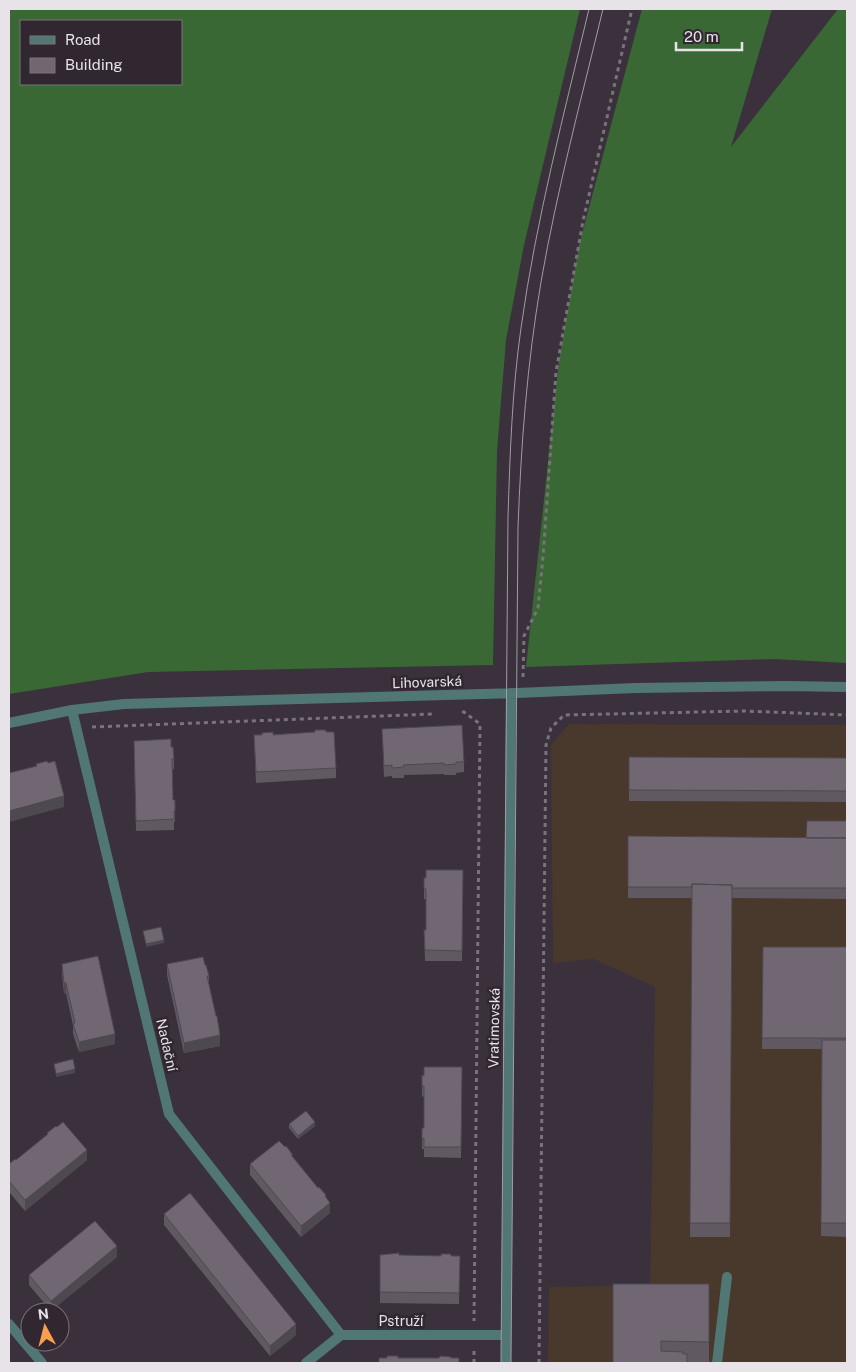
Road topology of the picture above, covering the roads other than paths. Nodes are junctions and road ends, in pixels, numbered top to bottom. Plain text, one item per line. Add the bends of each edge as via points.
1 (847, 687) edge
2 (511, 693) junction
3 (72, 710) junction
4 (9, 722) edge
5 (726, 1278) dead end
6 (9, 1324) edge
7 (506, 1334) junction
8 (341, 1335) junction
9 (42, 1363) edge
10 (306, 1363) edge
11 (506, 1363) edge
12 (717, 1363) edge

1 - 2 street, Lihovarská via 634,688
2 - 3 street, Lihovarská via 134,704
2 - 7 street, Vratimovská
3 - 4 street, Lihovarská
3 - 8 street, Nadační via 169,1114
5 - 12 street
6 - 9 street
7 - 8 street, Pstruží
7 - 11 street, Vratimovská
8 - 10 street

